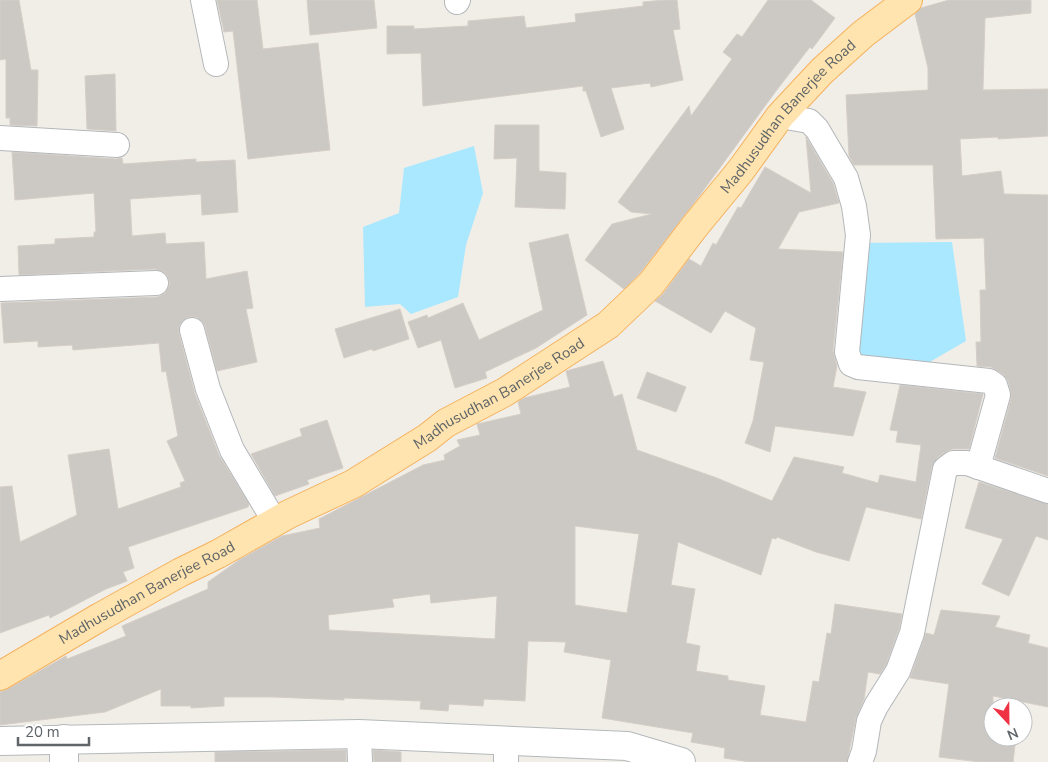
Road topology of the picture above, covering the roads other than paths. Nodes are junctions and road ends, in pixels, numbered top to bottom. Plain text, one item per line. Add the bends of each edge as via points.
1 (203, 0) edge
2 (908, 0) edge
3 (216, 64) dead end
4 (780, 116) junction
5 (0, 138) edge
6 (117, 145) dead end
7 (156, 283) dead end
8 (0, 289) edge
9 (192, 330) dead end
10 (978, 467) junction
11 (1048, 491) edge
12 (275, 522) junction
13 (0, 676) edge
14 (359, 734) junction
15 (0, 740) edge
16 (64, 750) edge
17 (506, 751) edge
18 (360, 762) edge
19 (681, 762) edge
20 (860, 762) edge

1 - 3 street
2 - 4 main road, Madhusudhan Banerjee Road via 822,71
4 - 10 street via 809,121 846,178 858,235 847,352 851,364 989,381 995,385 998,395
4 - 12 main road, Madhusudhan Banerjee Road via 651,284 608,325 505,392 446,423 353,484
5 - 6 street
7 - 8 street
9 - 12 street via 208,389 232,450
10 - 11 street
10 - 20 street via 952,463 945,469 912,633 898,671 869,721
12 - 13 main road, Madhusudhan Banerjee Road via 100,617
14 - 16 street
14 - 17 street
14 - 18 street
15 - 16 street
17 - 19 street via 626,746

